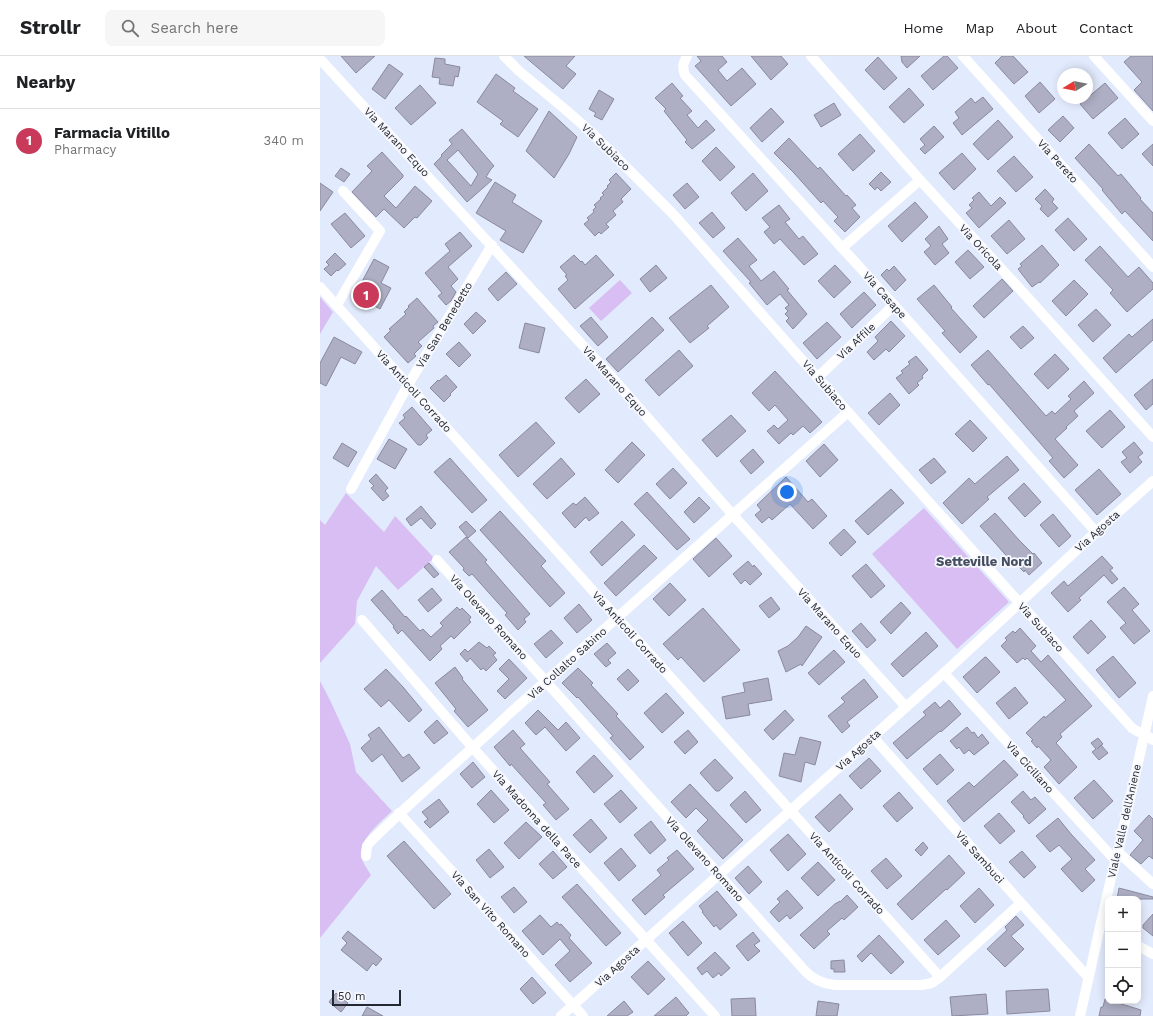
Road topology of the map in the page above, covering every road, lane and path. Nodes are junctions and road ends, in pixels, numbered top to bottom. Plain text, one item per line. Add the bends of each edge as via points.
1 (504, 56) edge
2 (687, 56) edge
3 (811, 56) edge
4 (963, 56) edge
5 (1094, 56) edge
6 (320, 58) edge
7 (1153, 121) edge
8 (920, 180) junction
9 (343, 192) dead end
10 (492, 245) junction
11 (842, 248) junction
12 (1153, 267) edge
13 (320, 286) edge
14 (337, 305) junction
15 (894, 305) junction
16 (818, 377) junction
17 (408, 385) junction
18 (848, 412) junction
19 (1153, 437) edge
20 (1153, 481) edge
21 (351, 489) dead end
22 (733, 515) junction
23 (1096, 532) junction
24 (437, 560) dead end
25 (1020, 603) junction
26 (617, 618) junction
27 (362, 620) dead end
28 (944, 673) junction
29 (546, 681) junction
30 (1153, 696) edge
31 (906, 707) junction
32 (1144, 734) junction
33 (873, 737) junction
34 (1153, 740) edge
35 (473, 748) junction
36 (791, 810) junction
37 (399, 813) junction
38 (366, 856) dead end
39 (1117, 856) junction
40 (719, 875) junction
41 (1153, 884) edge
42 (1021, 903) junction
43 (1104, 928) edge
44 (646, 939) junction
45 (1141, 948) edge
46 (1153, 954) edge
47 (940, 977) junction
48 (1088, 977) junction
49 (573, 1005) junction
50 (561, 1016) edge
51 (583, 1016) edge
52 (715, 1016) edge
53 (1080, 1016) edge

1 - 16 street, Via Subiaco via 592,133 650,190
2 - 11 street, Via Casape via 682,69 685,75
3 - 8 street, Via Oricola
4 - 12 street, Via Pereto
5 - 7 street
6 - 10 street, Via Marano Equo
8 - 11 street
8 - 19 street, Via Oricola
9 - 14 street via 380,231
10 - 17 street, Via San Benedetto
10 - 22 street, Via Marano Equo
11 - 15 street, Via Casape
13 - 14 street, Via Anticoli Corrado
14 - 17 street, Via Anticoli Corrado
15 - 16 street, Via Affile
15 - 23 street, Via Casape
16 - 18 street, Via Subiaco
17 - 21 street, Via San Benedetto
17 - 26 street, Via Anticoli Corrado
18 - 22 street, Via Collalto Sabino
18 - 25 street, Via Subiaco
20 - 23 street, Via Agosta
22 - 26 street, Via Collalto Sabino
22 - 31 street, Via Marano Equo
23 - 25 street, Via Agosta
24 - 29 street, Via Olevano Romano
25 - 28 street, Via Agosta
25 - 32 street, Via Subiaco via 1132,728
26 - 29 street, Via Collalto Sabino
26 - 36 street, Via Anticoli Corrado
27 - 35 street, Via Madonna della Pace
28 - 31 street, Via Agosta
28 - 39 street, Via Ciciliano
29 - 35 street, Via Collalto Sabino
29 - 40 street, Via Olevano Romano
30 - 32 street, Viale Valle dell'Aniene
31 - 33 street, Via Agosta
32 - 34 street
32 - 39 street, Viale Valle dell'Aniene
33 - 36 street, Via Agosta
33 - 42 street, Via Sambuci
35 - 37 street, Via Collalto Sabino
35 - 44 street, Via Madonna della Pace
36 - 40 street, Via Agosta
36 - 47 street, Via Anticoli Corrado
37 - 38 street, Via Collalto Sabino via 370,842
37 - 49 street, Via San Vito Romano
39 - 41 street, Via Ciciliano
39 - 43 street, Viale Valle dell'Aniene
40 - 44 street, Via Agosta
40 - 47 street, Via Olevano Romano via 806,972 820,982 835,985 922,985 932,983
42 - 47 street, Via Olevano Romano
42 - 48 street, Via Sambuci
43 - 48 street, Viale Valle dell'Aniene
44 - 49 street, Via Agosta
44 - 52 street, Via Madonna della Pace
45 - 46 street
48 - 53 street, Viale Valle dell'Aniene
49 - 50 street, Via Agosta
49 - 51 street, Via San Vito Romano

